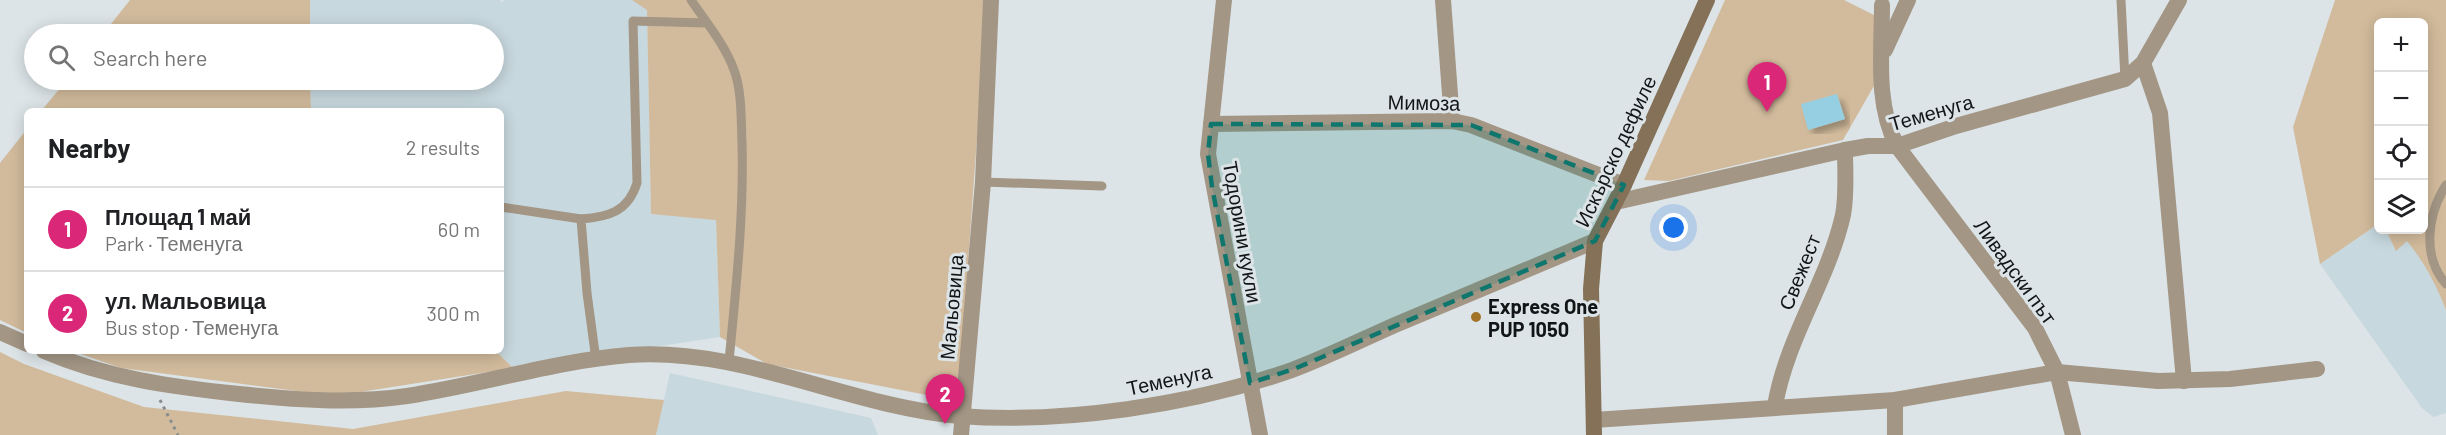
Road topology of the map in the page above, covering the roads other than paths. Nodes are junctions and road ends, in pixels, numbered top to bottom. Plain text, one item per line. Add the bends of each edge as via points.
1 (691, 0) edge
2 (991, 0) edge
3 (1224, 0) edge
4 (1443, 0) edge
5 (1707, 0) edge
6 (2121, 0) edge
7 (2179, 0) edge
8 (1877, 3) edge
9 (1905, 7) edge
10 (706, 23) junction
11 (1882, 56) junction
12 (2143, 63) junction
13 (2125, 79) junction
14 (1452, 121) junction
15 (1211, 124) junction
16 (1897, 146) junction
17 (1845, 150) junction
18 (983, 182) junction
19 (1624, 185) junction
20 (2446, 185) edge
21 (1102, 186) dead end
22 (1616, 202) junction
23 (504, 207) edge
24 (581, 219) junction
25 (1595, 241) junction
26 (2446, 284) edge
27 (0, 332) edge
28 (24, 343) edge
29 (53, 354) edge
30 (596, 360) junction
31 (729, 362) junction
32 (2317, 369) dead end
33 (2057, 372) junction
34 (2184, 381) junction
35 (1250, 383) junction
36 (1895, 400) junction
37 (1775, 406) junction
38 (963, 416) junction
39 (1594, 427) edge
40 (961, 435) edge
41 (1260, 435) edge
42 (1895, 435) edge
43 (2073, 435) edge

1 - 10 lane
2 - 18 street, Мальовица
3 - 15 street, Тодорини кукли
4 - 14 street
5 - 19 main road, Искърско дефиле
6 - 13 lane
7 - 12 street, Теменуга
8 - 9 street
8 - 11 street, Ливадски път
9 - 11 street
10 - 24 lane via 633,21 637,183 632,198 621,208 602,218
10 - 31 lane via 735,71 742,126 741,241
11 - 16 street, Ливадски път via 1883,108
12 - 13 street, Теменуга
12 - 34 street via 2160,113
13 - 16 street, Теменуга
14 - 15 street, Мимоза
14 - 19 street, Мимоза via 1471,124
15 - 35 street, Тодорини кукли via 1208,154 1212,187
16 - 17 street, Теменуга
16 - 33 street, Ливадски път via 2035,328
17 - 22 street, Теменуга
17 - 37 street, Свежест via 1843,213 1783,371
18 - 21 lane
18 - 38 street, Мальовица
19 - 22 main road, Искърско дефиле
20 - 26 lane via 2430,235 2431,258
22 - 25 main road, Искърско дефиле
23 - 24 lane
24 - 30 lane
25 - 35 street, Теменуга via 1294,369
25 - 39 main road, Искърско дефиле via 1591,289
27 - 28 street
29 - 30 street, Теменуга via 150,383 346,402 408,396
30 - 31 street, Теменуга via 629,355
31 - 38 street, Теменуга via 912,410
32 - 34 street
33 - 34 street
33 - 36 street
33 - 43 street, Ливадски път
35 - 38 street, Теменуга via 1120,411
35 - 41 street, Тодорини кукли
36 - 37 street
36 - 42 street
37 - 39 street
38 - 40 street, Мальовица

